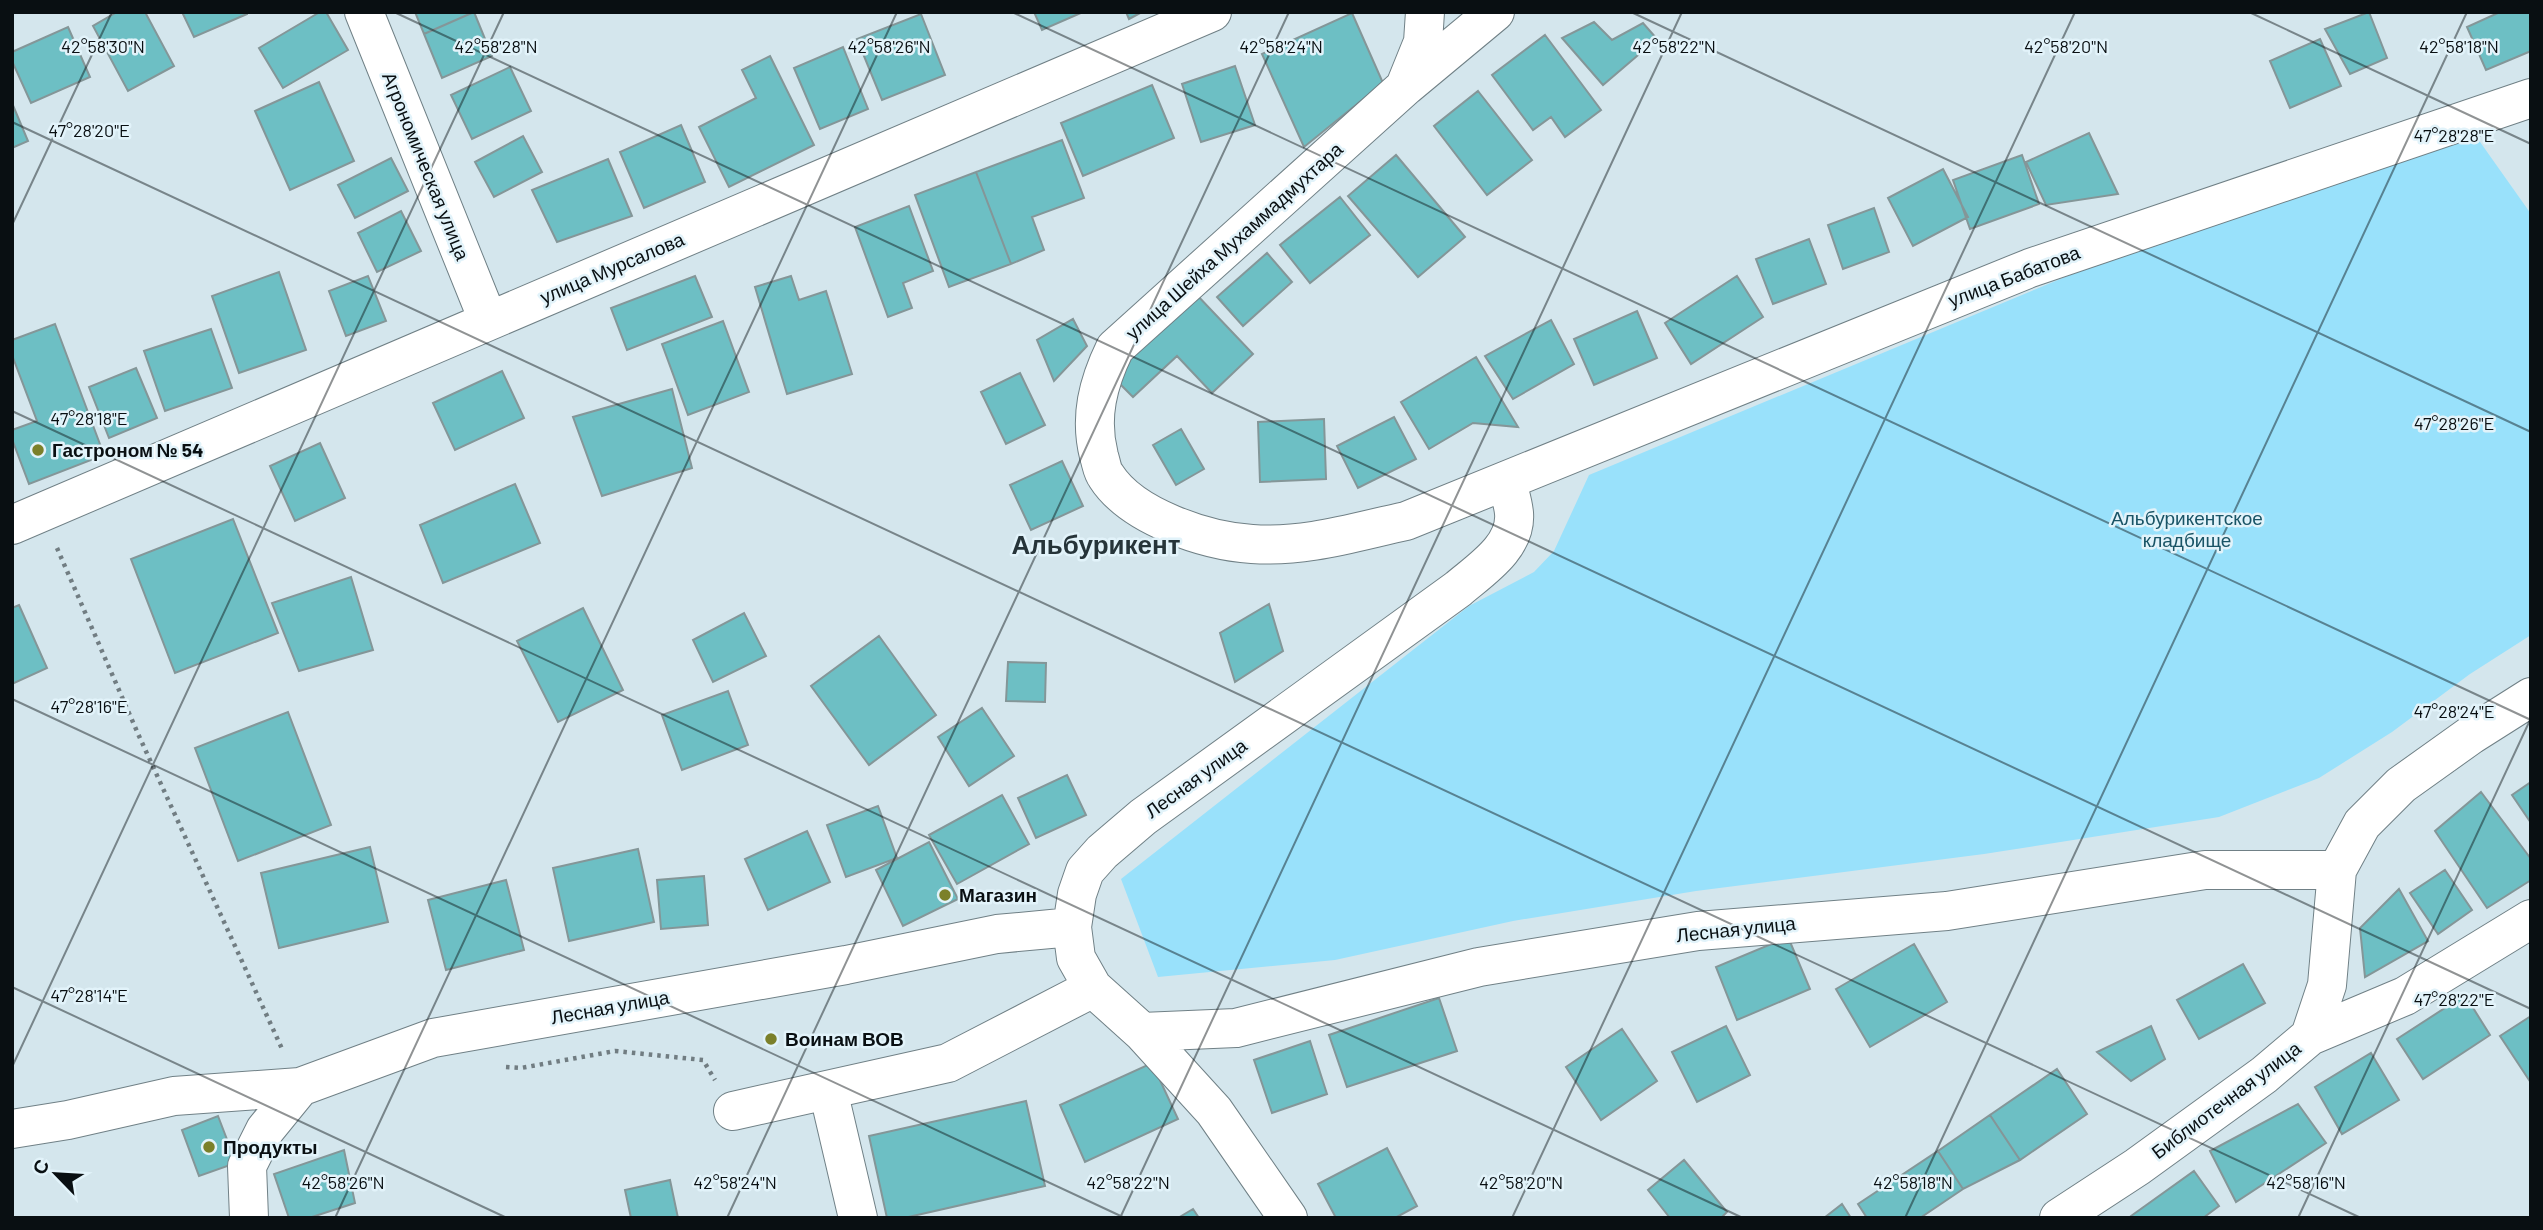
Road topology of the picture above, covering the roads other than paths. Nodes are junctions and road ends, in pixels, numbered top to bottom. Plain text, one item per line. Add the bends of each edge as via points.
1 (364, 12) edge
2 (1212, 12) edge
3 (1424, 12) edge
4 (1495, 12) edge
5 (1406, 86) junction
6 (2531, 98) edge
7 (488, 320) junction
8 (1507, 481) junction
9 (27, 518) edge
10 (2531, 697) edge
11 (2337, 870) junction
12 (2531, 919) edge
13 (1072, 927) junction
14 (1093, 988) junction
15 (1142, 1032) junction
16 (2310, 1036) junction
17 (300, 1087) junction
18 (828, 1090) junction
19 (733, 1111) road end
20 (12, 1129) edge
21 (249, 1218) edge
22 (858, 1218) edge
23 (1288, 1218) edge
24 (2059, 1218) edge

1 - 7 street, Агрономическая улица
2 - 7 street, улица Мурсалова
3 - 5 street via 1423,42
4 - 5 street, улица Шейха Мухаммадмухтара
5 - 8 street, улица Шейха Мухаммадмухтара via 1115,348 1095,404 1095,439 1105,475 1124,497 1165,523 1207,537 1253,544 1309,543 1406,521
6 - 8 street, улица Бабатова via 2030,268
7 - 9 street, улица Мурсалова
8 - 13 street, Лесная улица via 1514,515 1510,536 1498,554 1458,589 1143,817 1102,852 1085,872
10 - 11 street, Библиотечная улица via 2401,785 2362,824
11 - 15 street, Лесная улица via 2205,870 1947,911 1698,931 1479,967 1236,1028
11 - 16 street, Библиотечная улица via 2327,985
12 - 16 street via 2405,996
13 - 14 street, Лесная улица via 1076,958
13 - 17 street, Лесная улица via 997,934 433,1038
14 - 15 street, Лесная улица
14 - 18 street via 948,1063
15 - 23 street, Лесная улица via 1214,1111
16 - 24 street, Библиотечная улица via 2264,1075
17 - 20 street via 174,1096
17 - 21 street via 265,1130 247,1166
18 - 19 street
18 - 22 street

